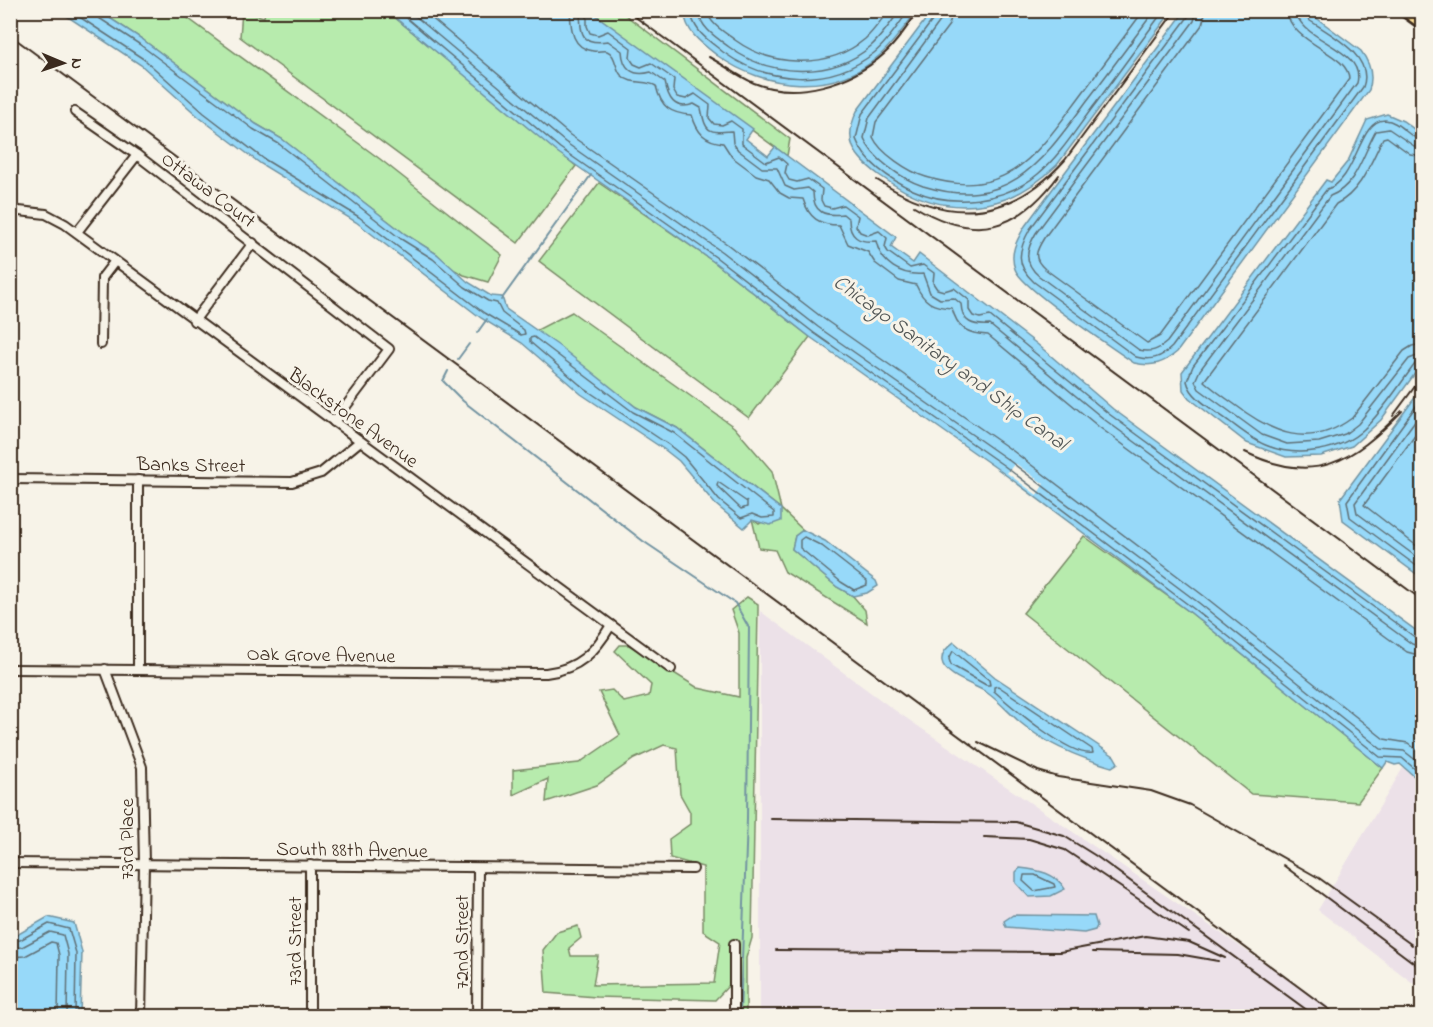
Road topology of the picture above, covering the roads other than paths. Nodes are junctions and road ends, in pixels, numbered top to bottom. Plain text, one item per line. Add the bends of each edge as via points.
1 (1408, 10) edge
2 (1422, 20) edge
3 (75, 112) dead end
4 (137, 155) junction
5 (10, 210) edge
6 (77, 232) junction
7 (253, 243) junction
8 (115, 261) junction
9 (195, 321) junction
10 (101, 344) dead end
11 (334, 422) junction
12 (359, 442) junction
13 (10, 479) edge
14 (138, 480) junction
15 (611, 625) junction
16 (10, 669) edge
17 (105, 669) junction
18 (138, 669) junction
19 (671, 669) dead end
20 (10, 863) edge
21 (144, 864) junction
22 (310, 865) junction
23 (478, 868) junction
24 (693, 869) dead end
25 (734, 944) dead end
26 (141, 1017) edge
27 (310, 1017) edge
28 (477, 1017) edge
29 (734, 1017) edge

1 - 2 highway
3 - 4 street
4 - 6 street, Ottawa Court
4 - 7 street, Ottawa Court
5 - 6 street, Blackstone Avenue via 45,214
6 - 8 street, Blackstone Avenue
7 - 9 street
7 - 11 street, Ottawa Court via 389,348
8 - 9 street, Blackstone Avenue
8 - 10 street via 102,278
9 - 11 street, Blackstone Avenue
11 - 12 street, Blackstone Avenue
12 - 14 street, Banks Street via 321,473 298,480
12 - 15 street, Blackstone Avenue
13 - 14 street, Banks Street
14 - 18 street
15 - 18 street, Oak Grove Avenue via 589,657 570,668 546,673
15 - 19 street, Blackstone Avenue
16 - 17 street, Oak Grove Avenue
17 - 18 street, Oak Grove Avenue
17 - 21 street, 73rd Place via 142,767
20 - 21 street, South 88th Avenue
21 - 22 street, South 88th Avenue
21 - 26 street, 73rd Place
22 - 23 street, South 88th Avenue
22 - 27 street, 73rd Street
23 - 24 street, South 88th Avenue
23 - 28 street, 72nd Street
25 - 29 street

